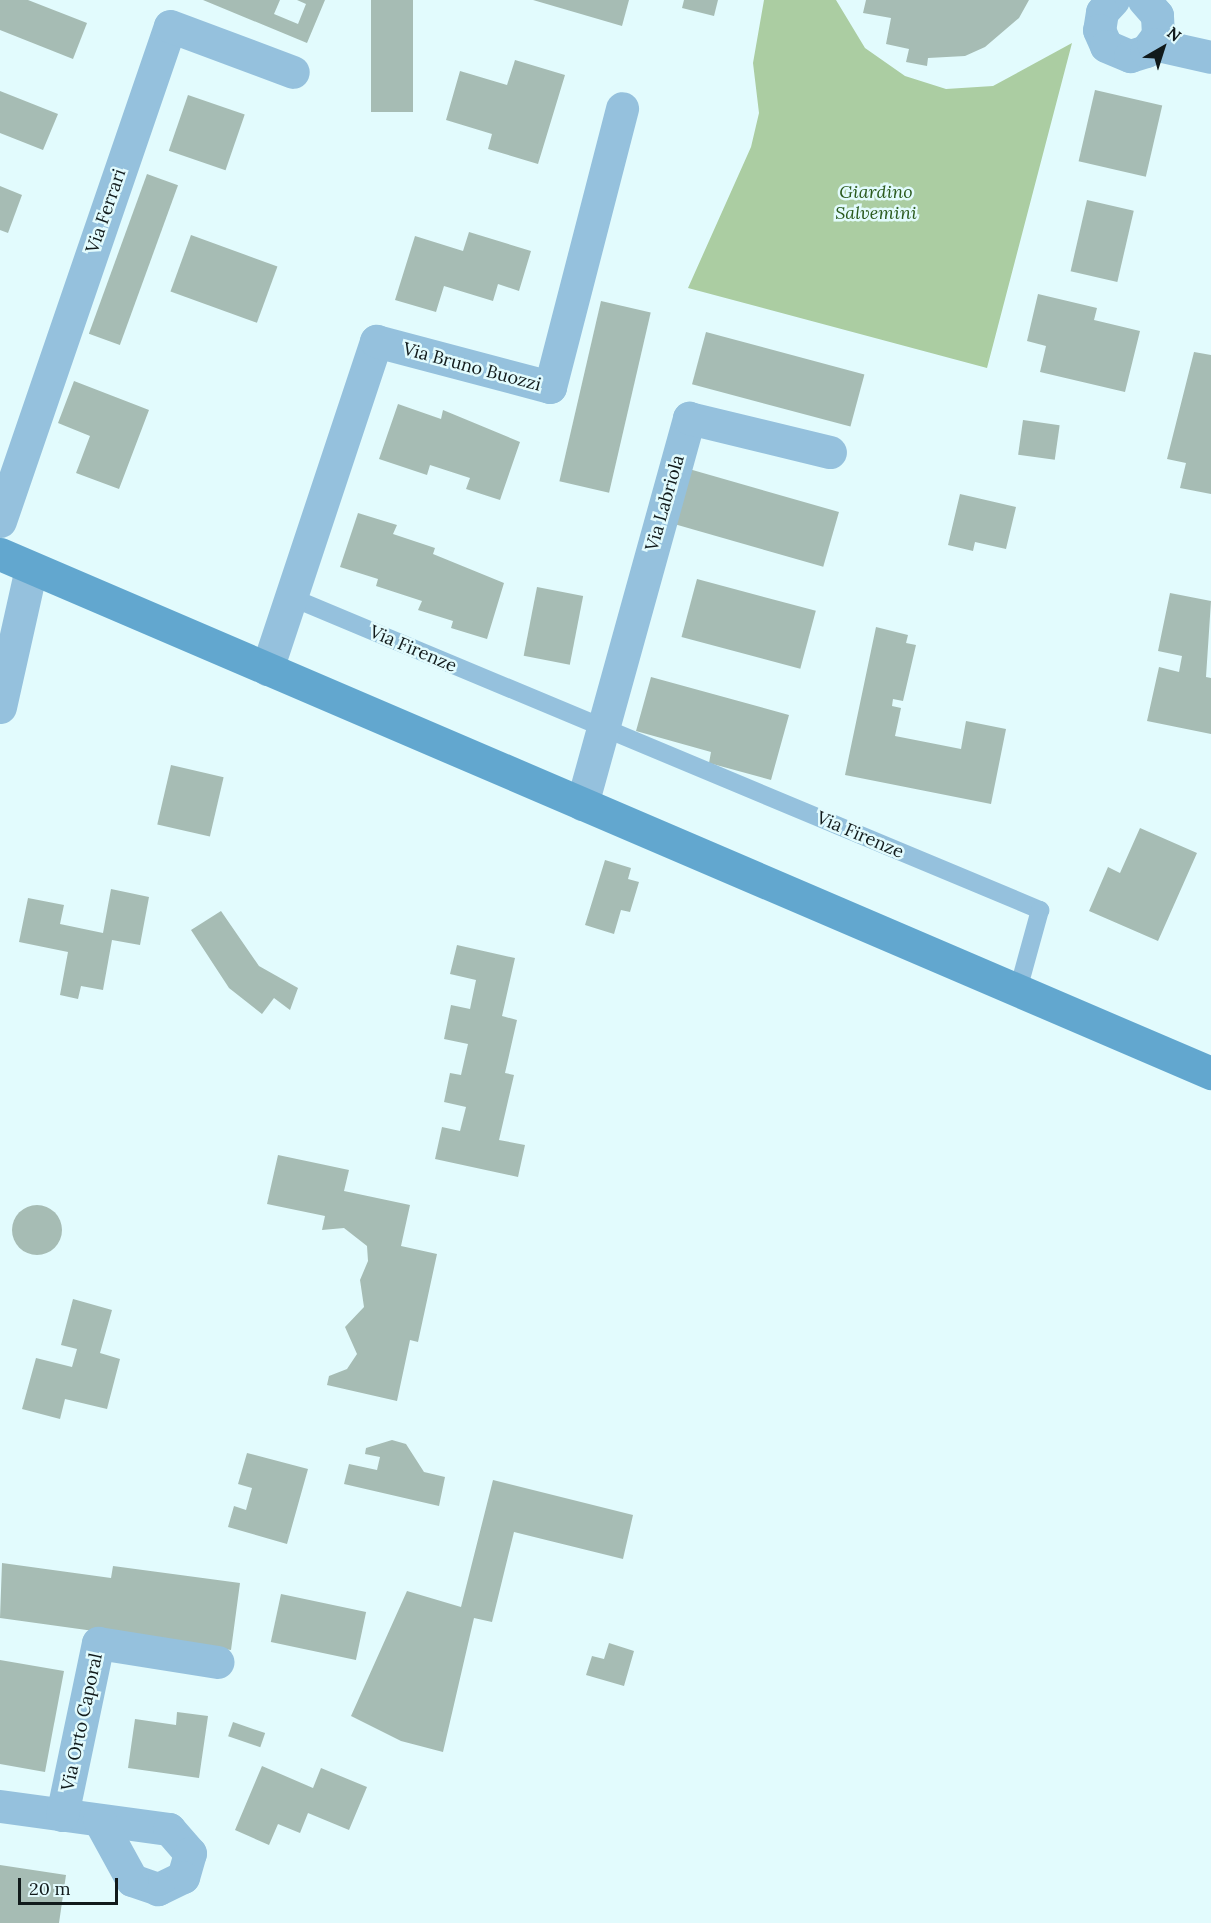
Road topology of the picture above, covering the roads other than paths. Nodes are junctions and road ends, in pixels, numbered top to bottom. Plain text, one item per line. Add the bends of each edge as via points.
1 (1113, 0) edge
2 (1144, 0) edge
3 (1153, 44) junction
4 (1211, 57) edge
5 (293, 72) dead end
6 (622, 108) dead end
7 (830, 452) dead end
8 (0, 521) edge
9 (0, 555) edge
10 (31, 568) junction
11 (292, 598) junction
12 (267, 669) junction
13 (0, 707) edge
14 (602, 728) junction
15 (582, 804) junction
16 (1018, 990) junction
17 (1211, 1073) edge
18 (218, 1662) dead end
19 (0, 1806) edge
20 (62, 1815) junction
21 (99, 1820) dead end

1 - 3 street via 1099,21 1106,46 1130,56
2 - 3 street via 1159,25
3 - 4 street
5 - 8 street, Via Ferrari via 170,26
6 - 11 street, Via Bruno Buozzi via 550,387 376,341
7 - 14 street, Via Labriola via 689,418
9 - 10 street
10 - 12 street
10 - 13 street
11 - 12 street
11 - 14 lane, Via Firenze
12 - 15 street
14 - 15 street
14 - 16 lane, Via Firenze via 1040,910
15 - 16 street
16 - 17 street
18 - 20 street, Via Orto Caporal via 98,1643
19 - 20 street, Via Orto Caporal
20 - 21 street, Via Orto Caporal

